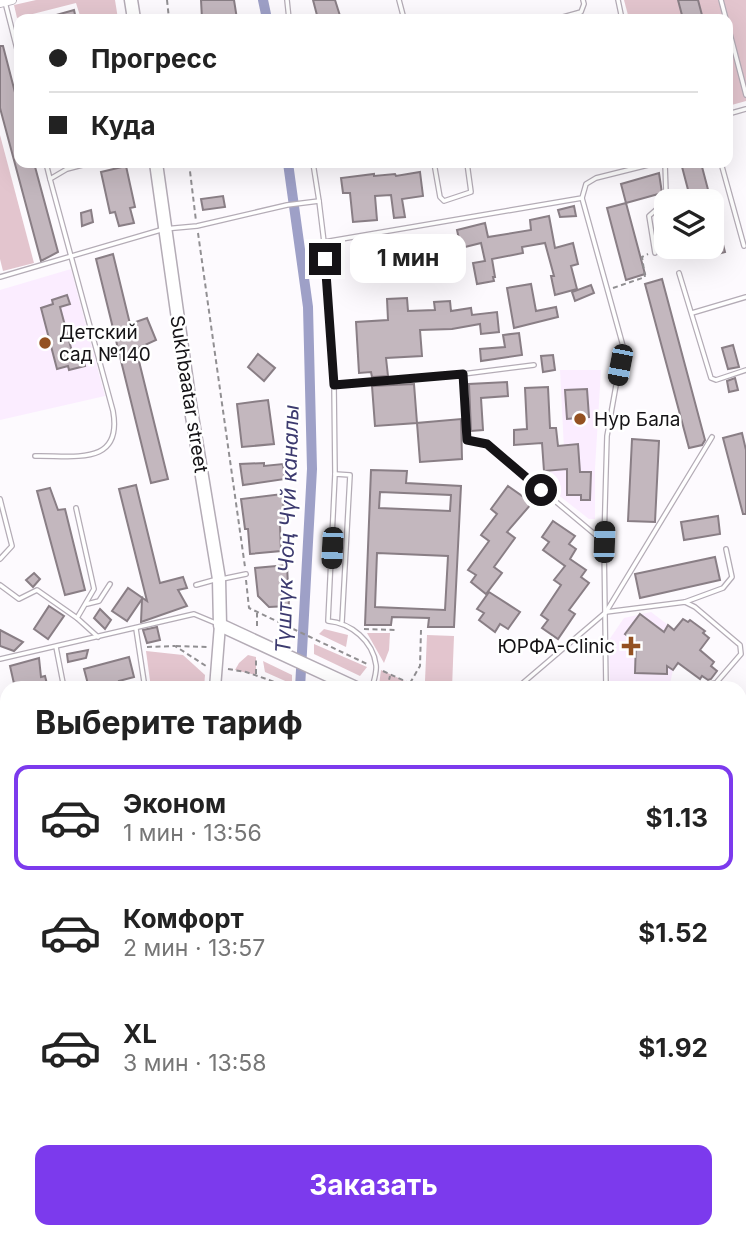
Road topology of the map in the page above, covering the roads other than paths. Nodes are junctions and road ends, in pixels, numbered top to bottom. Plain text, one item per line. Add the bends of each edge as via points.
1 (583, 0) edge
2 (6, 2) edge
3 (574, 14) edge
4 (14, 36) edge
5 (733, 45) edge
6 (746, 95) edge
7 (47, 168) edge
8 (71, 168) edge
9 (157, 168) edge
10 (314, 168) edge
11 (435, 168) edge
12 (468, 168) edge
13 (636, 168) edge
14 (665, 168) edge
15 (722, 168) edge
16 (50, 179) junction
17 (666, 189) edge
18 (582, 198) junction
19 (318, 201) junction
20 (654, 212) edge
21 (164, 229) junction
22 (324, 242) junction
23 (654, 246) edge
24 (744, 246) dead end
25 (70, 257) junction
26 (679, 273) dead end
27 (0, 277) edge
28 (746, 297) edge
29 (692, 313) junction
30 (534, 365) dead end
31 (746, 370) edge
32 (463, 374) junction
33 (334, 385) junction
34 (712, 437) dead end
35 (35, 456) dead end
36 (335, 474) junction
37 (0, 499) edge
38 (76, 508) dead end
39 (604, 542) junction
40 (726, 549) dead end
41 (0, 559) edge
42 (246, 573) road end
43 (219, 579) junction
44 (110, 584) dead end
45 (0, 585) edge
46 (196, 585) dead end
47 (685, 602) junction
48 (87, 604) junction
49 (606, 612) junction
50 (77, 618) junction
51 (342, 622) junction
52 (220, 625) junction
53 (136, 629) junction
54 (99, 638) junction
55 (56, 647) junction
56 (0, 659) edge
57 (63, 681) edge
58 (144, 681) edge
59 (216, 681) edge
60 (342, 681) edge
61 (373, 681) edge
62 (525, 681) edge
63 (606, 681) edge
64 (718, 681) edge

1 - 3 lane via 581,12
2 - 4 lane
5 - 6 lane
7 - 16 lane
8 - 16 lane
9 - 21 main road, Sukhbaatar street
10 - 19 lane
11 - 12 lane via 444,201 471,192
13 - 18 lane via 596,178 586,184
14 - 17 lane
15 - 24 lane
16 - 25 lane
18 - 22 lane
18 - 39 lane via 623,346 607,436
19 - 21 lane
19 - 22 lane
20 - 23 lane via 649,216
21 - 25 lane
21 - 43 main road, Sukhbaatar street
22 - 33 lane
25 - 27 lane
25 - 35 lane via 115,432 111,443 98,454
26 - 29 lane
28 - 29 lane
29 - 31 lane via 711,378
30 - 32 lane
32 - 33 lane
32 - 39 lane via 467,440 487,444
33 - 36 lane
34 - 49 lane
36 - 51 lane via 328,621
36 - 51 lane via 350,475
37 - 41 lane via 12,546
38 - 48 lane via 94,589
39 - 49 lane
40 - 47 lane via 732,577 723,588
42 - 43 lane
43 - 46 lane
43 - 52 main road, Sukhbaatar street
44 - 48 lane via 99,601
45 - 50 lane via 19,598 37,590
47 - 49 lane
47 - 64 lane via 740,645 741,654
48 - 50 lane
49 - 62 lane
49 - 63 lane
50 - 54 lane
51 - 61 lane via 368,644 375,660
52 - 53 lane via 194,614
52 - 59 main road
52 - 60 main road
53 - 54 lane
53 - 58 lane
54 - 55 lane
55 - 56 lane
55 - 57 lane

